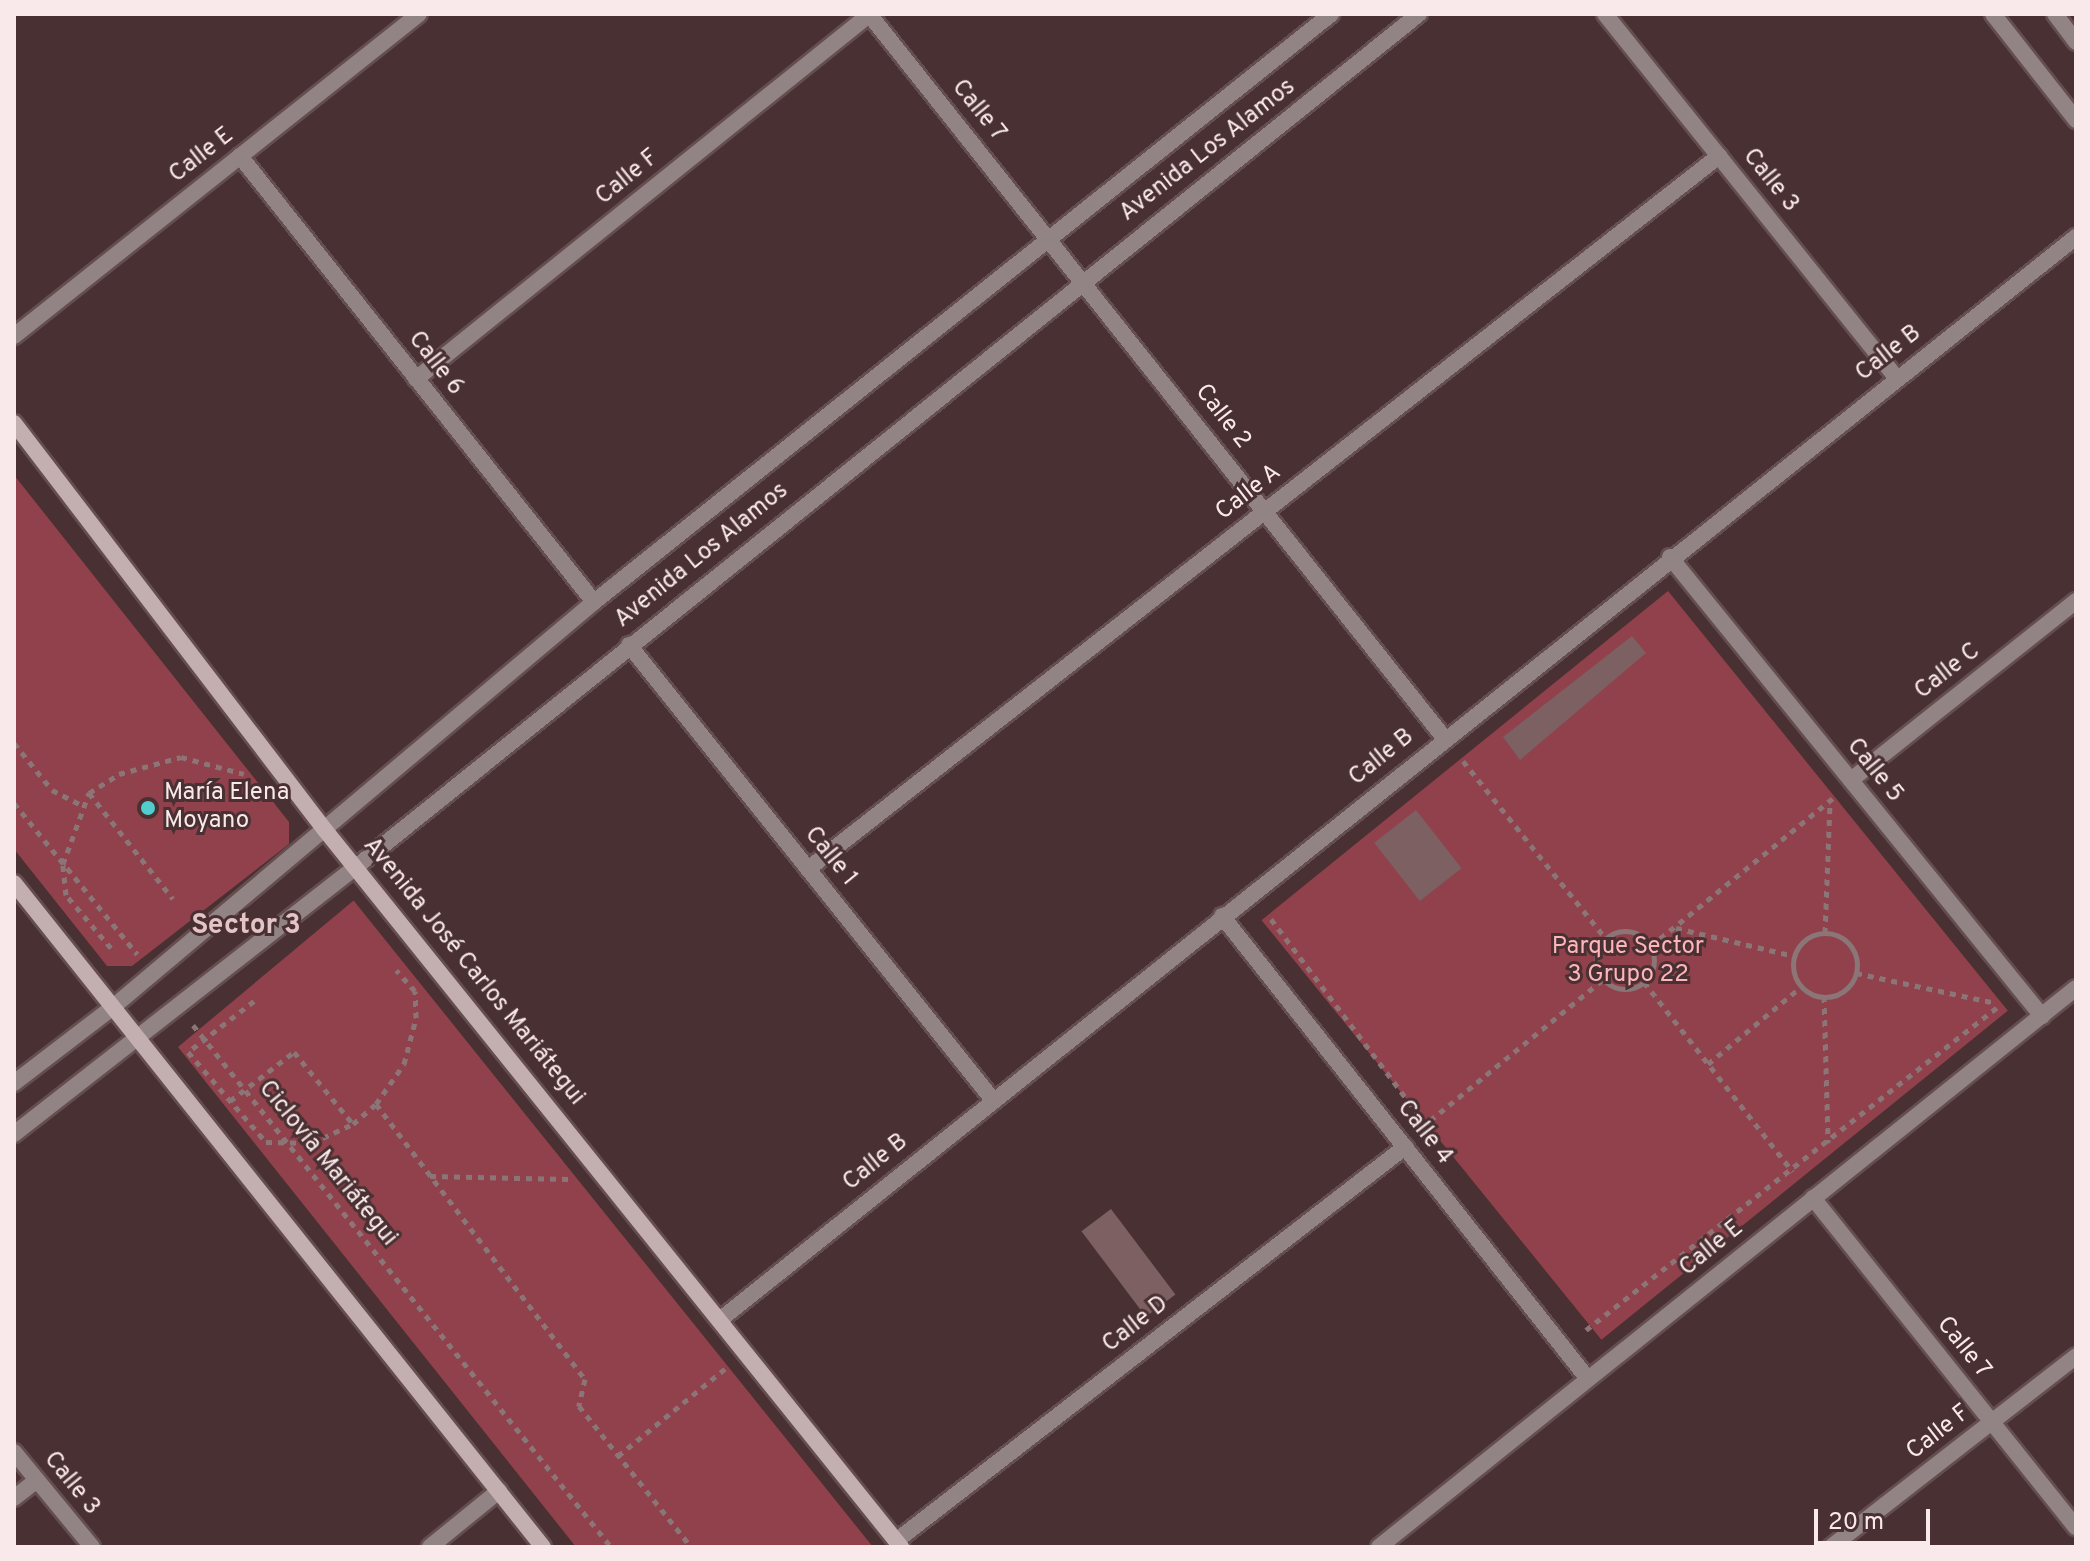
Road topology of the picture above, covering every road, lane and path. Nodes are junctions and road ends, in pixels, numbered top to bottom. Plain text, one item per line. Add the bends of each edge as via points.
1 (419, 14) edge
2 (870, 14) edge
3 (1331, 14) edge
4 (1419, 14) edge
5 (1605, 14) edge
6 (1993, 14) edge
7 (2055, 14) edge
8 (2076, 42) edge
9 (2076, 120) edge
10 (240, 156) junction
11 (1719, 156) junction
12 (2076, 237) edge
13 (1050, 238) junction
14 (1083, 281) junction
15 (14, 336) edge
16 (1897, 378) junction
17 (416, 379) junction
18 (14, 423) edge
19 (1266, 511) junction
20 (1670, 557) junction
21 (2076, 601) edge
22 (594, 602) junction
23 (629, 645) junction
24 (1445, 739) junction
25 (14, 743) edge
26 (1477, 753) dead end
27 (1465, 763) junction
28 (1452, 773) dead end
29 (1852, 781) junction
30 (250, 783) dead end
31 (1821, 789) dead end
32 (89, 793) junction
33 (1830, 801) junction
34 (14, 803) edge
35 (81, 805) junction
36 (1840, 813) dead end
37 (325, 830) junction
38 (63, 864) junction
39 (356, 867) junction
40 (808, 869) junction
41 (14, 883) edge
42 (173, 899) dead end
43 (1281, 911) dead end
44 (1222, 916) junction
45 (1675, 928) junction
46 (1825, 933) junction
47 (1606, 939) junction
48 (1651, 946) junction
49 (111, 948) dead end
50 (1794, 956) junction
51 (396, 970) dead end
52 (1856, 973) junction
53 (153, 974) junction
54 (1604, 979) junction
55 (1644, 982) junction
56 (1802, 986) junction
57 (2076, 988) edge
58 (1991, 992) dead end
59 (1824, 996) junction
60 (254, 1001) dead end
61 (2001, 1004) junction
62 (177, 1005) junction
63 (113, 1007) junction
64 (2042, 1016) junction
65 (136, 1036) junction
66 (204, 1040) junction
67 (1708, 1064) junction
68 (14, 1083) edge
69 (244, 1090) junction
70 (993, 1100) junction
71 (230, 1101) junction
72 (376, 1104) junction
73 (1425, 1123) junction
74 (353, 1124) junction
75 (14, 1134) edge
76 (1435, 1135) dead end
77 (1828, 1143) junction
78 (289, 1145) junction
79 (1405, 1147) junction
80 (1792, 1171) junction
81 (430, 1176) junction
82 (610, 1180) junction
83 (1813, 1198) junction
84 (1577, 1318) dead end
85 (721, 1319) junction
86 (748, 1351) junction
87 (2076, 1356) edge
88 (1588, 1379) junction
89 (1992, 1422) junction
90 (14, 1452) edge
91 (618, 1456) junction
92 (37, 1480) junction
93 (499, 1491) junction
94 (14, 1498) edge
95 (2076, 1527) edge
96 (899, 1544) edge
97 (92, 1547) edge
98 (430, 1547) edge
99 (543, 1547) edge
100 (611, 1547) edge
101 (691, 1547) edge
102 (1379, 1547) edge
103 (1831, 1547) edge

1 - 10 street, Calle E
2 - 13 street, Calle 7
2 - 17 street, Calle F
3 - 13 street, Avenida Los Alamos
4 - 14 street, Avenida Los Alamos
5 - 11 street, Calle 3
6 - 9 street
7 - 8 street
10 - 15 street, Calle E
10 - 17 street, Calle 6
11 - 16 street, Calle 3
11 - 19 street, Calle A
12 - 16 street, Calle B
13 - 14 street, Calle 2
13 - 22 street, Avenida Los Alamos
14 - 19 street, Calle 2
14 - 23 street, Avenida Los Alamos
16 - 20 street, Calle B
17 - 22 street, Calle 6
18 - 37 main road, Avenida José Carlos Mariátegui
19 - 24 street, Calle 2
19 - 40 street, Calle A
20 - 24 street, Calle B
20 - 29 street, Calle 5
21 - 29 street, Calle C
22 - 37 street, Avenida Los Alamos
23 - 39 street, Avenida Los Alamos
23 - 40 street, Calle 1
24 - 27 path
24 - 44 street, Calle B
25 - 35 path via 52,790
26 - 27 path
27 - 28 path
27 - 47 path
29 - 33 path
29 - 64 street, Calle 5
30 - 32 path via 241,771 181,757 119,774
31 - 33 path
32 - 35 path
32 - 42 path
33 - 36 path
33 - 45 path
33 - 46 path
34 - 38 path
35 - 38 path
37 - 39 main road, Avenida José Carlos Mariátegui
37 - 53 street, Avenida Los Alamos
38 - 49 path via 66,895
38 - 53 path
39 - 62 street, Avenida Los Alamos
39 - 82 main road, Avenida José Carlos Mariátegui
40 - 70 street, Calle 1
41 - 63 main road
43 - 73 path via 1269,920
44 - 70 street, Calle B
44 - 79 street, Calle 4
45 - 48 path
45 - 50 path
46 - 50 path via 1805,939
46 - 52 path via 1852,947
47 - 48 path via 1628,932
47 - 54 path via 1597,958
48 - 55 path via 1654,966
50 - 56 path
51 - 72 path via 415,991 416,1018 404,1064
52 - 59 path via 1849,987
52 - 61 path
53 - 63 street, Avenida Los Alamos
54 - 55 path via 1626,990
54 - 73 path
55 - 67 path
56 - 59 path
56 - 67 path
57 - 64 street, Calle E
58 - 61 path
59 - 77 path
60 - 66 path
61 - 64 path
61 - 77 path
62 - 65 street, Avenida Los Alamos
62 - 66 path, Ciclovía Mariátegui
63 - 65 main road
63 - 68 street, Avenida Los Alamos
64 - 83 street, Calle E
65 - 75 street, Avenida Los Alamos
65 - 93 main road
66 - 69 path, Ciclovía Mariátegui
66 - 71 path via 188,1052
67 - 80 path
69 - 71 path
69 - 74 path via 294,1052
69 - 78 path, Ciclovía Mariátegui
70 - 85 street, Calle B
71 - 78 path via 266,1142
72 - 74 path
72 - 81 path
73 - 76 path
73 - 79 path
74 - 78 path via 312,1143
77 - 80 path
78 - 100 path, Ciclovía Mariátegui
79 - 88 street, Calle 4
79 - 96 street, Calle D
80 - 83 path
80 - 84 path via 1586,1330
81 - 82 path
81 - 91 path via 585,1379 579,1406
82 - 85 main road, Avenida José Carlos Mariátegui
83 - 88 street, Calle E
83 - 89 street, Calle 7
85 - 86 main road, Avenida José Carlos Mariátegui
86 - 91 path
86 - 96 main road, Avenida José Carlos Mariátegui
87 - 89 street, Calle F
88 - 102 street, Calle E
89 - 95 street, Calle 7
89 - 103 street, Calle F
90 - 92 street, Calle 3
91 - 101 path
92 - 94 street
92 - 97 street, Calle 3
93 - 98 street
93 - 99 main road

